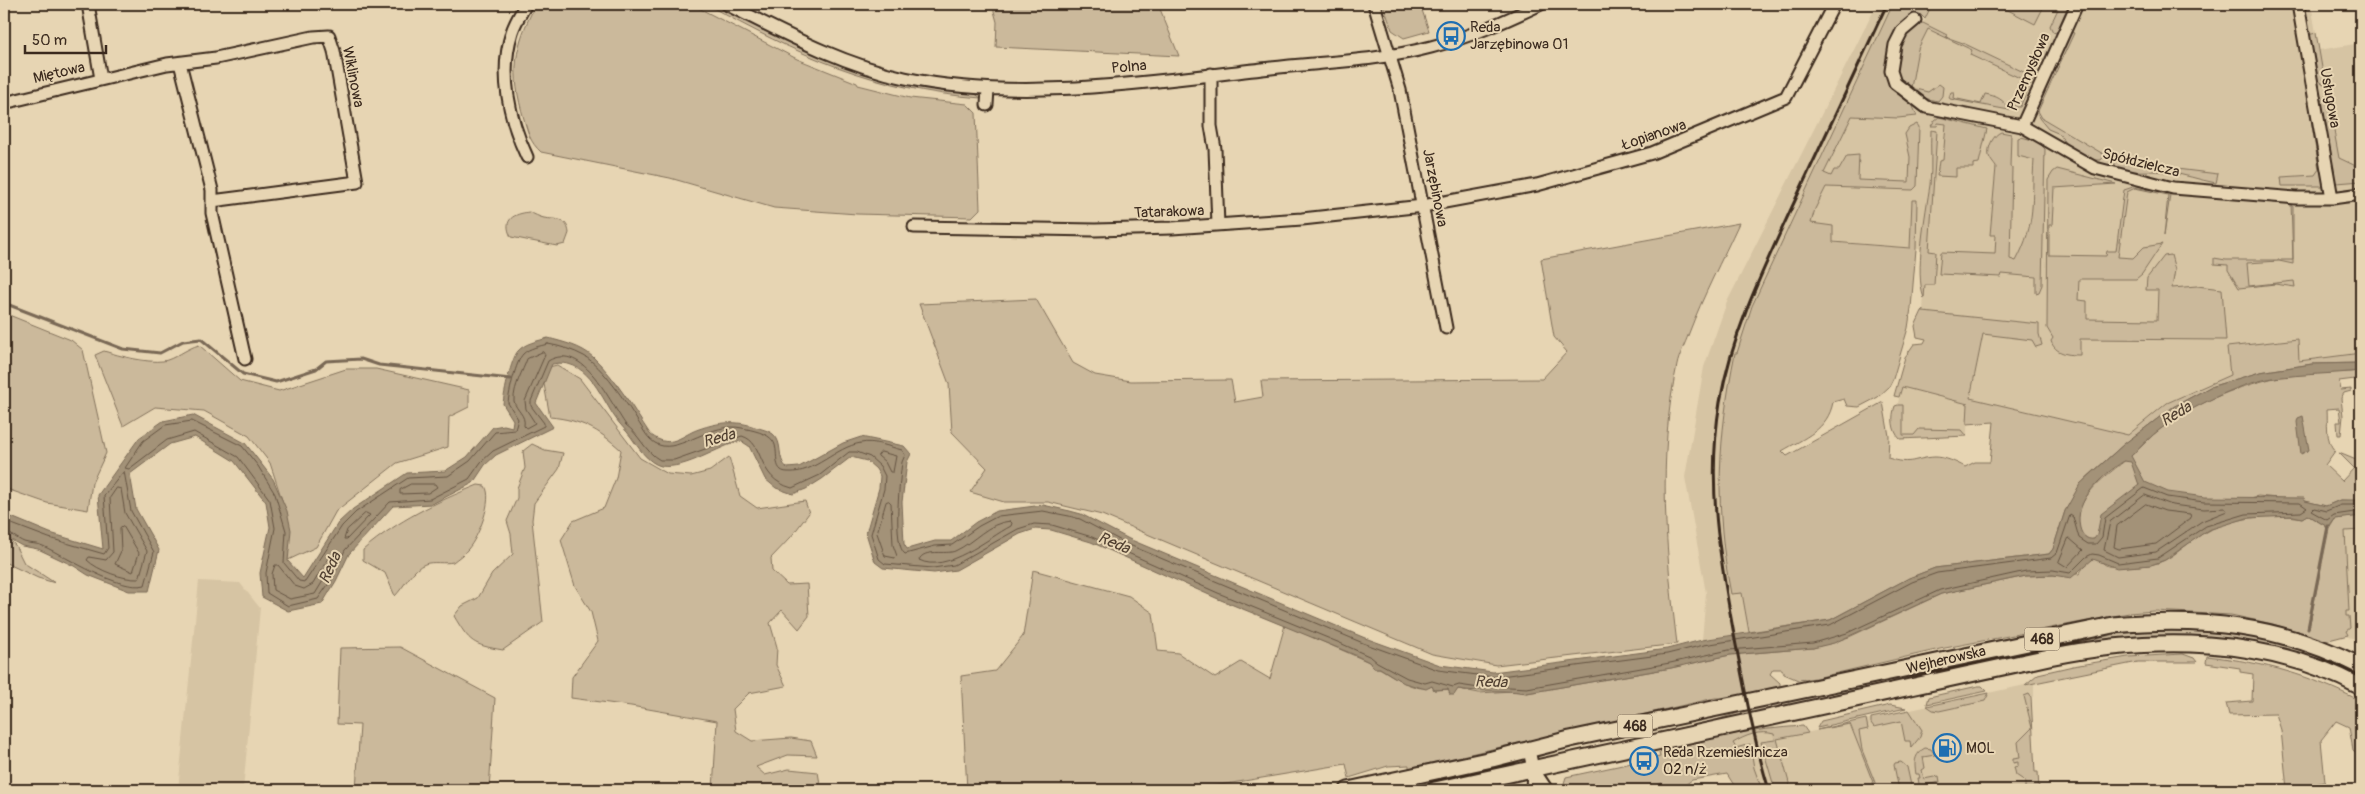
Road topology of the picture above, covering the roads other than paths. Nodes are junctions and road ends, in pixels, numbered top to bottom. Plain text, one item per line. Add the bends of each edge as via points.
1 (88, 4) edge
2 (526, 4) edge
3 (726, 4) edge
4 (1374, 4) edge
5 (1541, 4) edge
6 (1834, 4) edge
7 (2077, 4) edge
8 (2298, 4) edge
9 (1915, 20) dead end
10 (1390, 56) junction
11 (180, 63) junction
12 (1211, 74) junction
13 (101, 79) junction
14 (988, 89) junction
15 (4, 103) edge
16 (987, 106) dead end
17 (2022, 126) junction
18 (527, 157) dead end
19 (2361, 194) edge
20 (2332, 198) junction
21 (212, 202) junction
22 (1424, 206) junction
23 (1218, 225) junction
24 (914, 227) dead end
25 (1446, 328) dead end
26 (245, 359) dead end
27 (2361, 666) edge
28 (2361, 687) edge
29 (1530, 750) junction
30 (1533, 769) junction
31 (1348, 790) edge
32 (1435, 790) edge
33 (1532, 790) edge
34 (1547, 790) edge

1 - 13 street
2 - 18 street via 507,50 505,75 510,106
3 - 14 street, Polna via 846,61 914,79
4 - 10 street, Jarzębinowa
5 - 10 street, Polna via 1463,38
6 - 22 street, Łopianowa via 1786,97 1778,102 1652,153 1571,177 1504,193
7 - 17 street, Przemysłowa
8 - 20 street, Usługowa
9 - 17 street, Spółdzielcza via 1902,31 1895,45 1892,70 1896,83 1907,94 1926,107
10 - 12 street, Polna
10 - 22 street, Jarzębinowa
11 - 13 street, Miętowa
11 - 21 street via 212,190
11 - 21 street, Wiklinowa via 313,36 329,36 334,51 357,182
12 - 14 street, Polna via 1114,84
12 - 23 street
13 - 15 street, Miętowa
14 - 16 street
17 - 20 street, Spółdzielcza via 2095,168 2125,177 2173,188 2212,192
19 - 20 street, Spółdzielcza
21 - 26 street
22 - 23 street, Tatarakowa
22 - 25 street, Jarzębinowa
23 - 24 street, Tatarakowa via 1096,230
27 - 29 main road, Wejherowska / 468 via 2314,645 2227,624 2186,621 2113,625
28 - 30 main road, Wejherowska / 468 via 2319,668 2225,646 2132,645 2067,654
29 - 30 street
29 - 31 main road, Wejherowska / 468
30 - 32 main road, Wejherowska / 468
30 - 33 street
30 - 34 street

